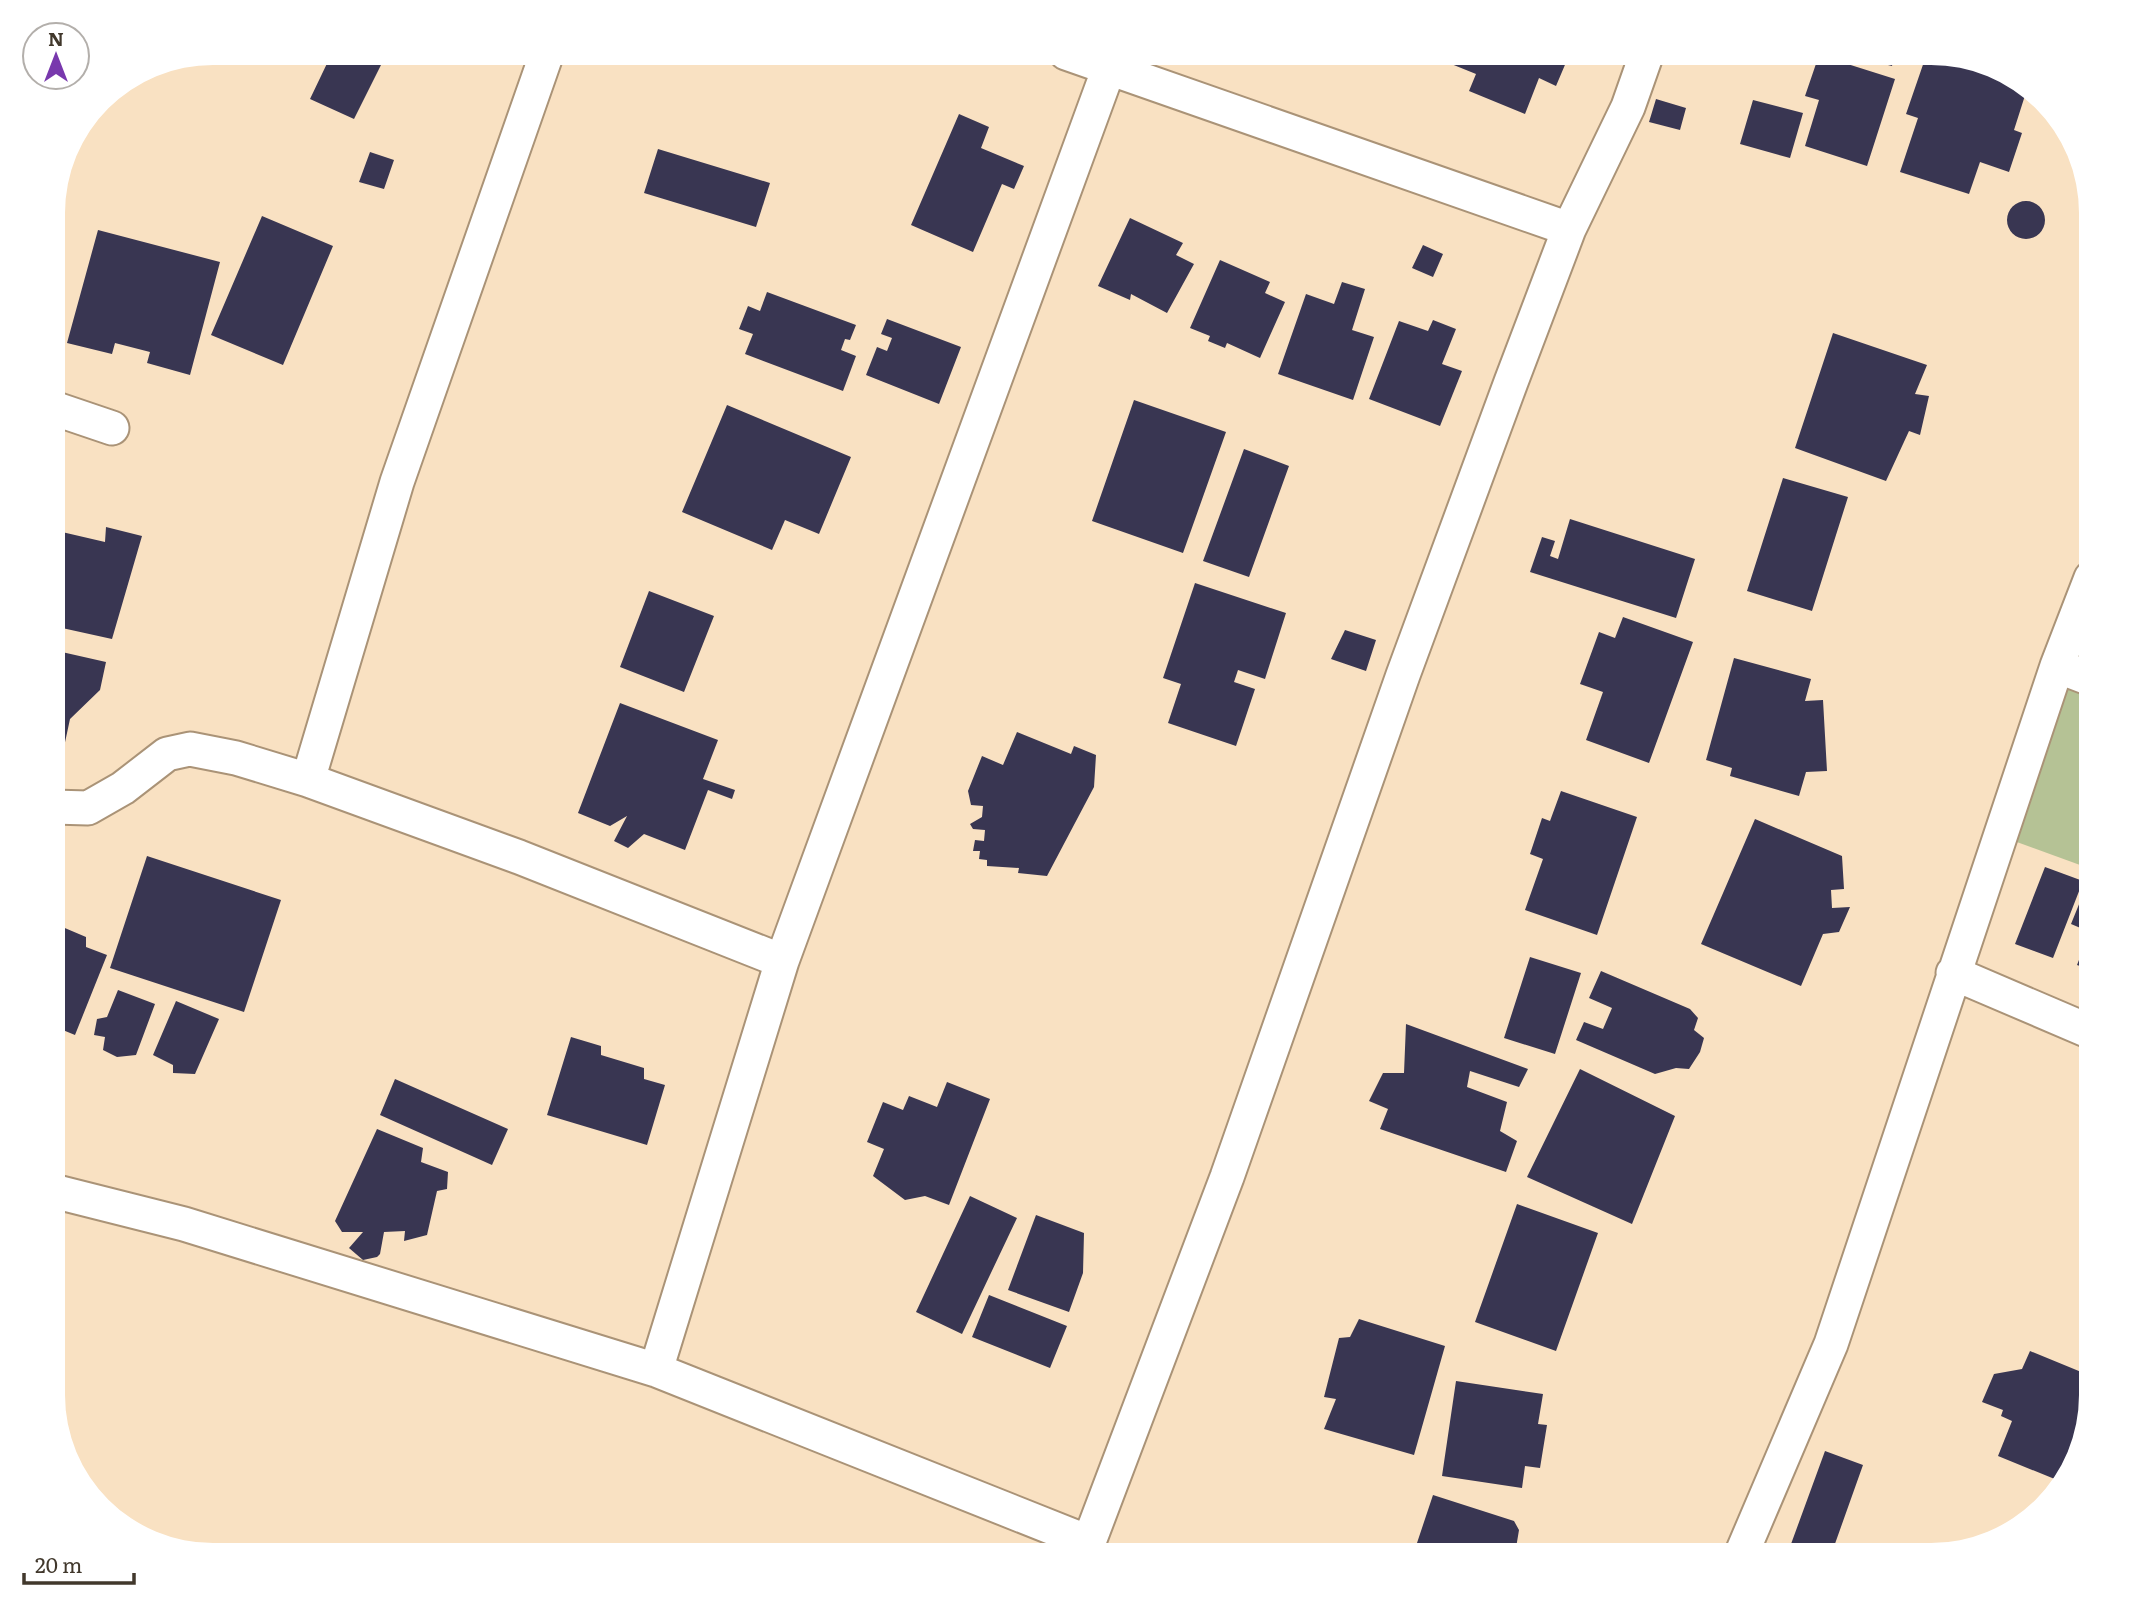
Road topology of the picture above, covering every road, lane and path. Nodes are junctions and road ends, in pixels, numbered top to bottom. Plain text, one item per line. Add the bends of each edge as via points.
1 (542, 65) edge
2 (1101, 65) edge
3 (1643, 65) edge
4 (1109, 68) junction
5 (1569, 229) junction
6 (65, 412) edge
7 (112, 428) dead end
8 (2079, 609) edge
9 (2057, 666) junction
10 (2079, 674) edge
11 (308, 780) junction
12 (65, 807) edge
13 (782, 961) junction
14 (1953, 973) junction
15 (2079, 1027) edge
16 (65, 1194) edge
17 (656, 1370) junction
18 (1072, 1543) edge
19 (1088, 1543) edge
20 (1747, 1543) edge

1 - 11 street via 397,482
2 - 4 street
3 - 5 street via 1628,107
4 - 5 street
4 - 13 street
5 - 19 street via 1403,675 1227,1177
6 - 7 street
8 - 9 street
9 - 10 street
9 - 14 street
11 - 12 street via 190,749 167,754 88,808
11 - 13 street
13 - 17 street
14 - 15 street
14 - 20 street via 1831,1344
16 - 17 street via 184,1224
17 - 18 street

